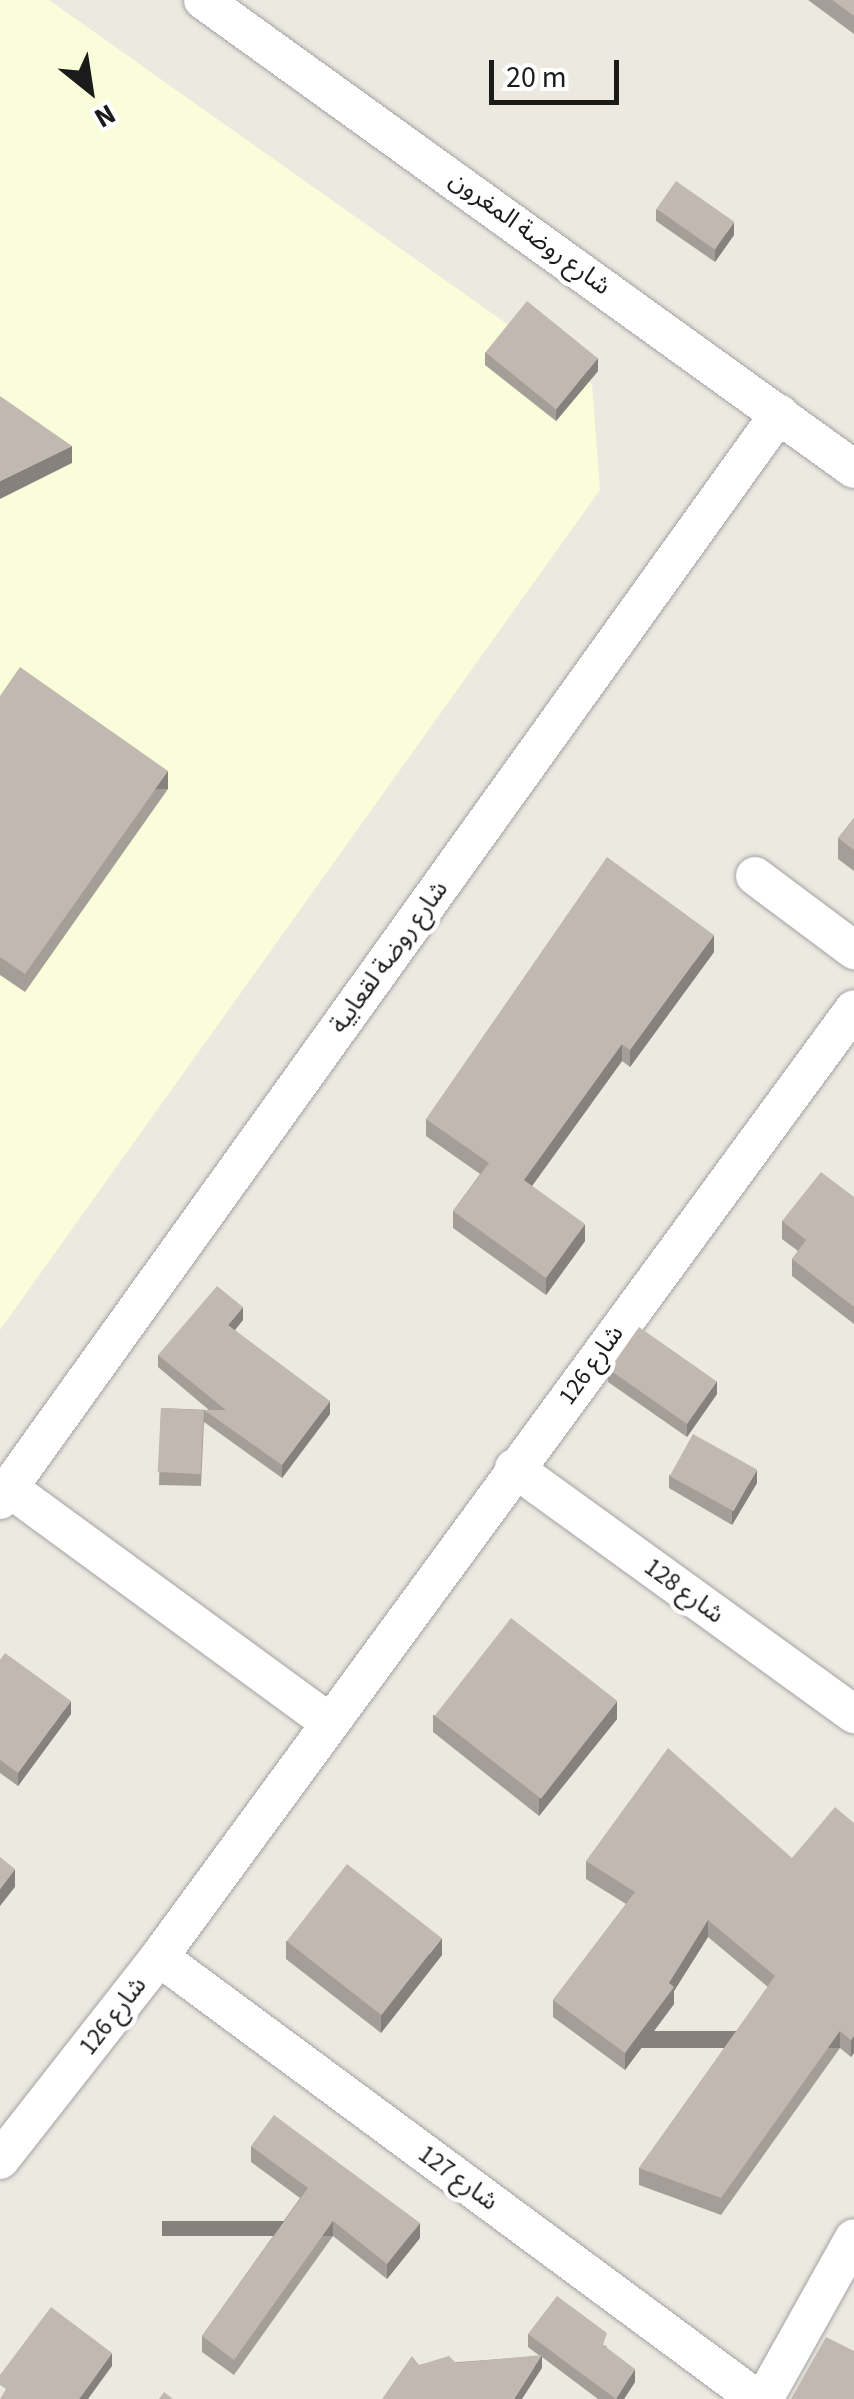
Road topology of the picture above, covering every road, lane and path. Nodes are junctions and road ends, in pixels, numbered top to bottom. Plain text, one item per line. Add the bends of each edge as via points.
1 (225, 6) edge
2 (779, 414) junction
3 (854, 470) edge
4 (755, 876) dead end
5 (854, 950) edge
6 (854, 1009) edge
7 (514, 1468) junction
8 (4, 1494) edge
9 (854, 1714) edge
10 (329, 1722) junction
11 (159, 1957) junction
12 (0, 2160) edge
13 (854, 2238) edge
14 (760, 2399) edge

1 - 2 street, شارع روضة المغرون
2 - 3 street, شارع روضة المغرون
2 - 8 street, شارع روضة لقعابية
4 - 5 street
6 - 7 street, شارع 126
7 - 9 street, شارع 128
7 - 10 street, شارع 126
8 - 10 street
10 - 11 street, شارع 126
11 - 12 street, شارع 126
11 - 14 street, شارع 127
13 - 14 street

